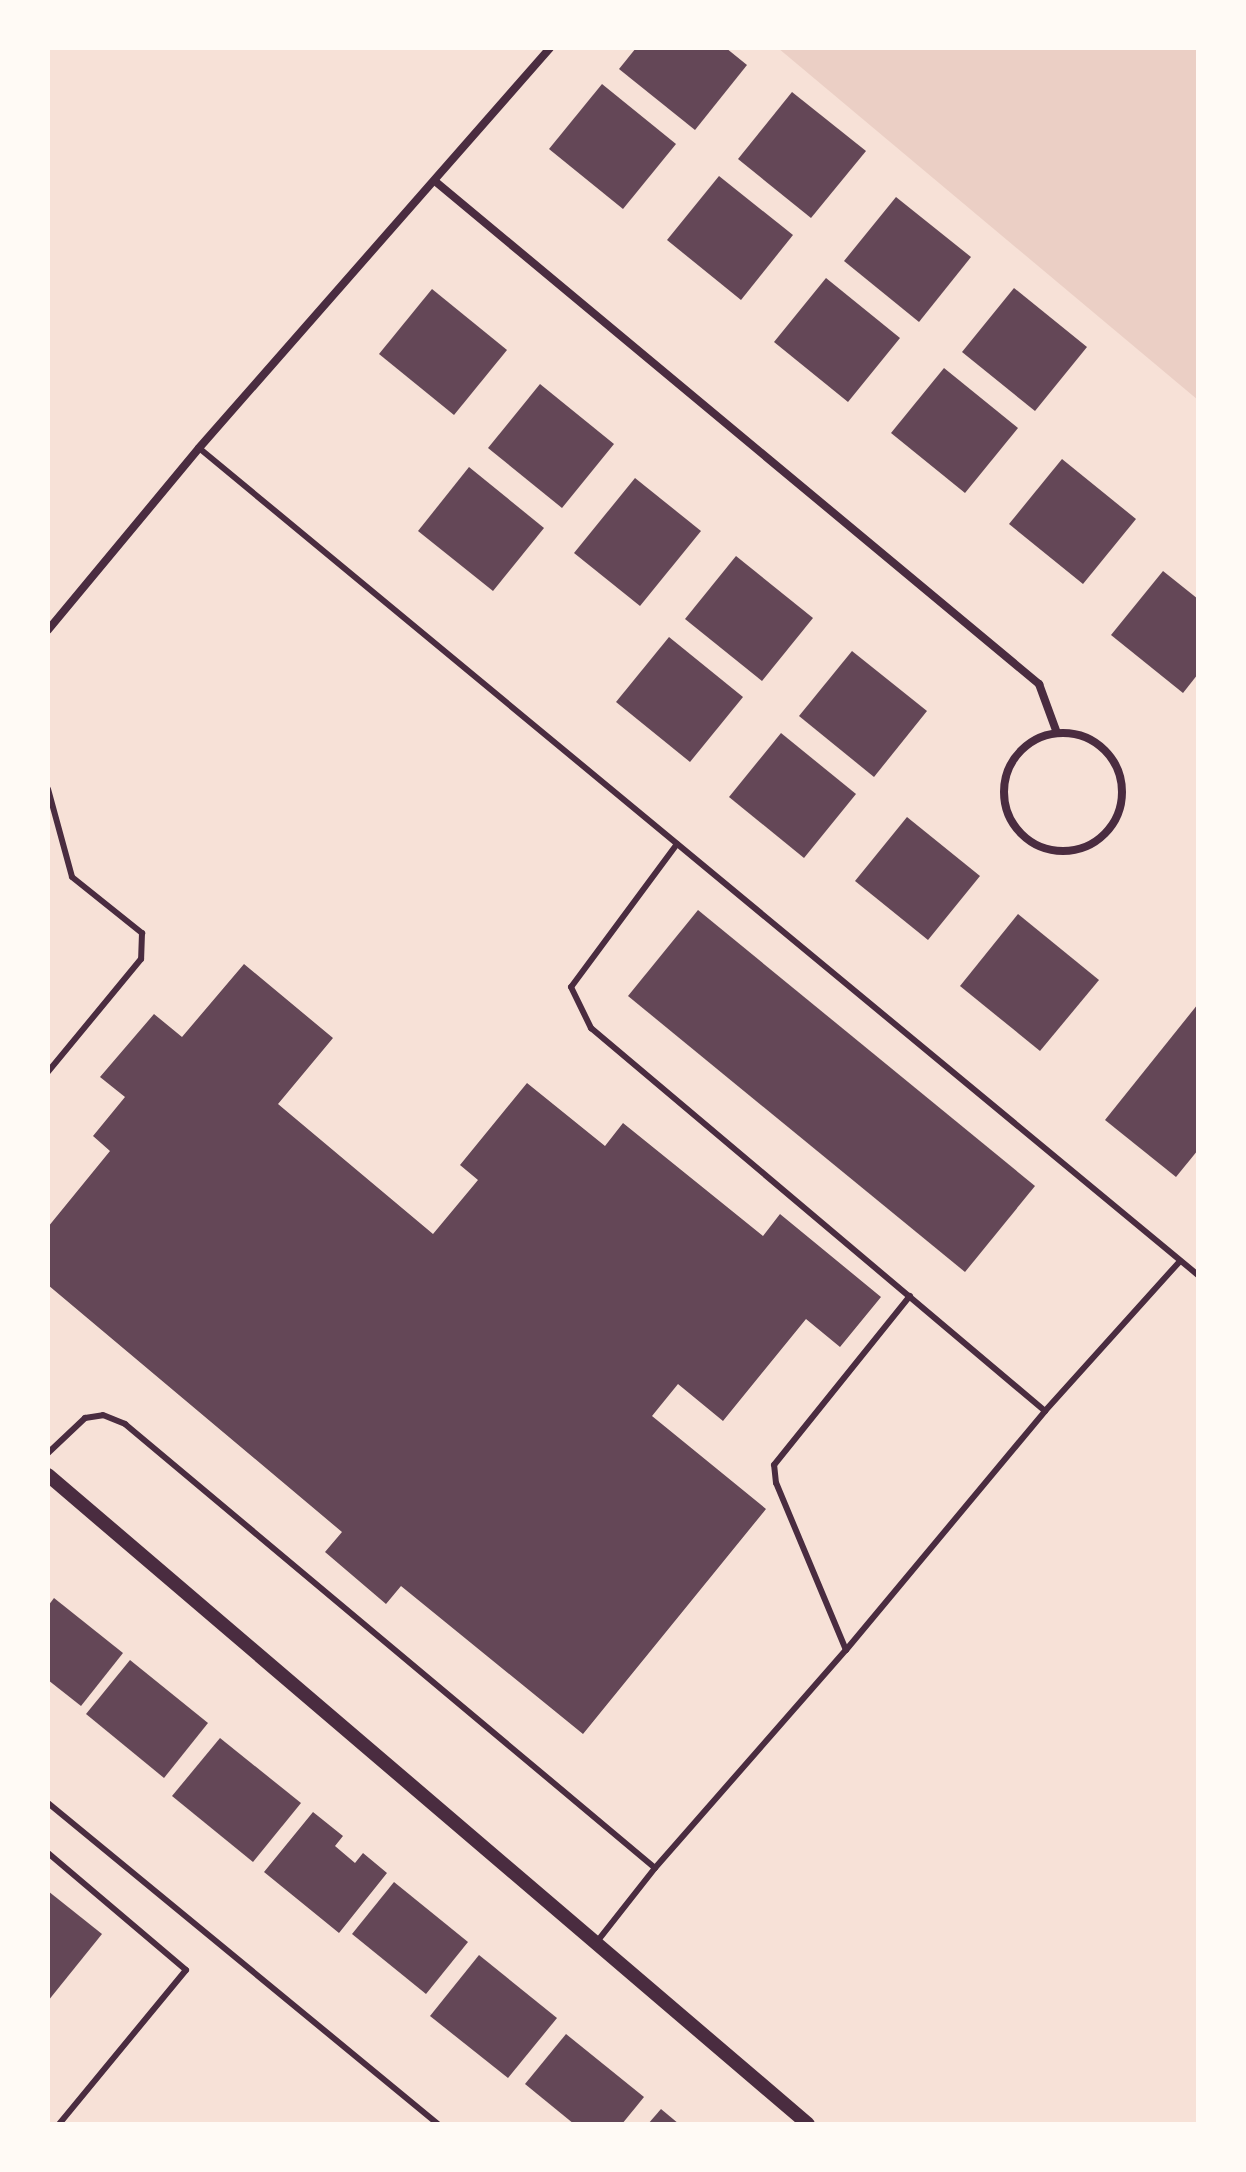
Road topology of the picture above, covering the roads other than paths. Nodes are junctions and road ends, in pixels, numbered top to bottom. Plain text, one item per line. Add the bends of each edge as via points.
1 (550, 48) edge
2 (436, 182) junction
3 (199, 448) junction
4 (48, 630) edge
5 (1057, 733) junction
6 (48, 789) edge
7 (677, 844) junction
8 (48, 1072) edge
9 (1180, 1261) junction
10 (1198, 1275) edge
11 (910, 1296) junction
12 (1045, 1411) junction
13 (48, 1453) edge
14 (48, 1475) edge
15 (846, 1650) junction
16 (48, 1803) edge
17 (48, 1853) edge
18 (655, 1868) junction
19 (596, 1943) junction
20 (59, 2124) edge
21 (438, 2124) edge
22 (808, 2124) edge

1 - 2 street
2 - 3 street
2 - 5 street via 1039,684
3 - 4 street
3 - 7 lane
5 - 5 street via 1023,748 1011,763 1004,799 1021,833 1037,845 1076,850 1109,830 1119,813 1121,783 1110,756 1096,742
6 - 8 lane via 72,877 142,933 141,959
7 - 9 lane
7 - 11 lane via 571,987 591,1028
9 - 10 lane
9 - 12 lane
11 - 12 lane
11 - 15 lane via 774,1465 776,1483
12 - 15 lane
13 - 18 lane via 85,1418 103,1415 125,1424
14 - 19 street
15 - 18 lane
16 - 21 lane
17 - 20 lane via 186,1970
18 - 19 lane
19 - 22 street

